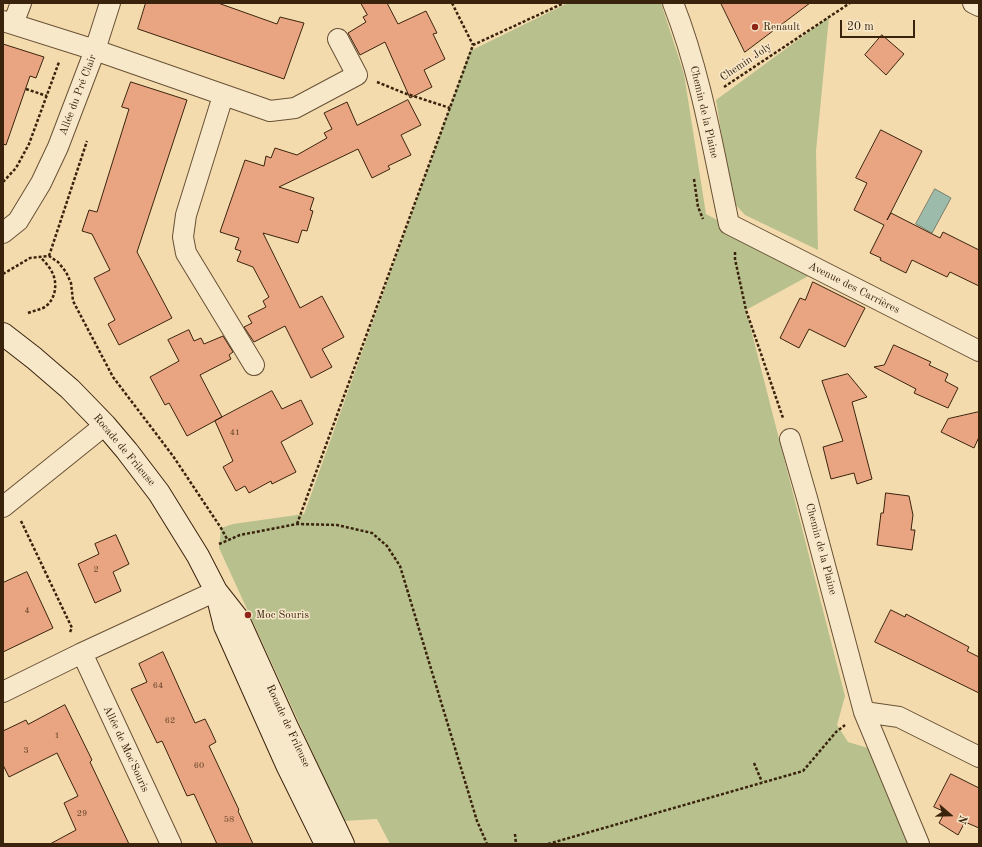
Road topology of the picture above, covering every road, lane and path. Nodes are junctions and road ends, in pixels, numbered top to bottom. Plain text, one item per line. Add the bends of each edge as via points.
1 (20, 3) edge
2 (110, 3) edge
3 (452, 3) edge
4 (564, 3) edge
5 (673, 3) edge
6 (850, 3) edge
7 (973, 3) edge
8 (979, 6) edge
9 (8, 23) edge
10 (338, 39) dead end
11 (66, 41) junction
12 (473, 45) junction
13 (95, 50) junction
14 (357, 75) junction
15 (724, 87) dead end
16 (26, 89) dead end
17 (46, 96) junction
18 (223, 96) junction
19 (450, 108) dead end
20 (3, 182) edge
21 (729, 224) joint
22 (3, 233) edge
23 (736, 250) dead end
24 (40, 257) junction
25 (3, 274) edge
26 (28, 313) dead end
27 (3, 334) edge
28 (979, 351) edge
29 (254, 365) dead end
30 (105, 425) junction
31 (790, 439) joint
32 (7, 504) edge
33 (297, 524) junction
34 (227, 539) junction
35 (198, 556) junction
36 (216, 591) junction
37 (75, 657) junction
38 (3, 692) edge
39 (864, 712) junction
40 (979, 757) edge
41 (754, 763) dead end
42 (762, 782) junction
43 (515, 834) dead end
44 (171, 844) edge
45 (326, 844) edge
46 (343, 844) edge
47 (487, 844) edge
48 (516, 844) edge
49 (548, 844) edge
50 (919, 844) edge

1 - 9 street
2 - 13 street
3 - 12 path
4 - 12 path
5 - 21 street, Chemin de la Plaine via 703,98
6 - 15 path, Chemin Joly
7 - 8 street
9 - 11 street
10 - 14 street
11 - 13 street
11 - 17 path
12 - 33 path
13 - 18 street, Allée du Pré Clair
13 - 22 street, Allée du Pré Clair via 58,147 41,183 18,221
14 - 18 street, Allée du Pré Clair via 295,108 270,111
14 - 19 path
16 - 17 path
17 - 20 path via 29,144 16,168
18 - 29 street via 186,215 183,237 186,253
21 - 28 street, Avenue des Carrières
23 - 31 path via 735,259 746,310
24 - 25 path via 30,258
24 - 26 path via 52,271 56,282 54,293 44,307
24 - 34 path via 48,256 58,262 66,272 71,283 73,301 113,377 173,456
27 - 30 street, Rocade de Frileuse via 70,389
30 - 32 street
30 - 35 street, Rocade de Frileuse via 159,493
31 - 39 street, Chemin de la Plaine
32 - 37 path via 31,540 72,628 66,645
33 - 34 path via 240,534
33 - 47 path via 337,525 372,533 388,546 400,566 477,822
34 - 35 path
35 - 36 street, Rocade de Frileuse
36 - 37 street
36 - 45 street, Rocade de Frileuse via 225,626 288,767
36 - 46 street, Rocade de Frileuse via 238,619
37 - 38 street
37 - 44 street, Allée de Moc'Souris
39 - 40 street via 899,717
39 - 42 path via 836,732 803,770
39 - 50 street, Chemin de la Plaine
41 - 42 path
42 - 49 path
43 - 48 path

